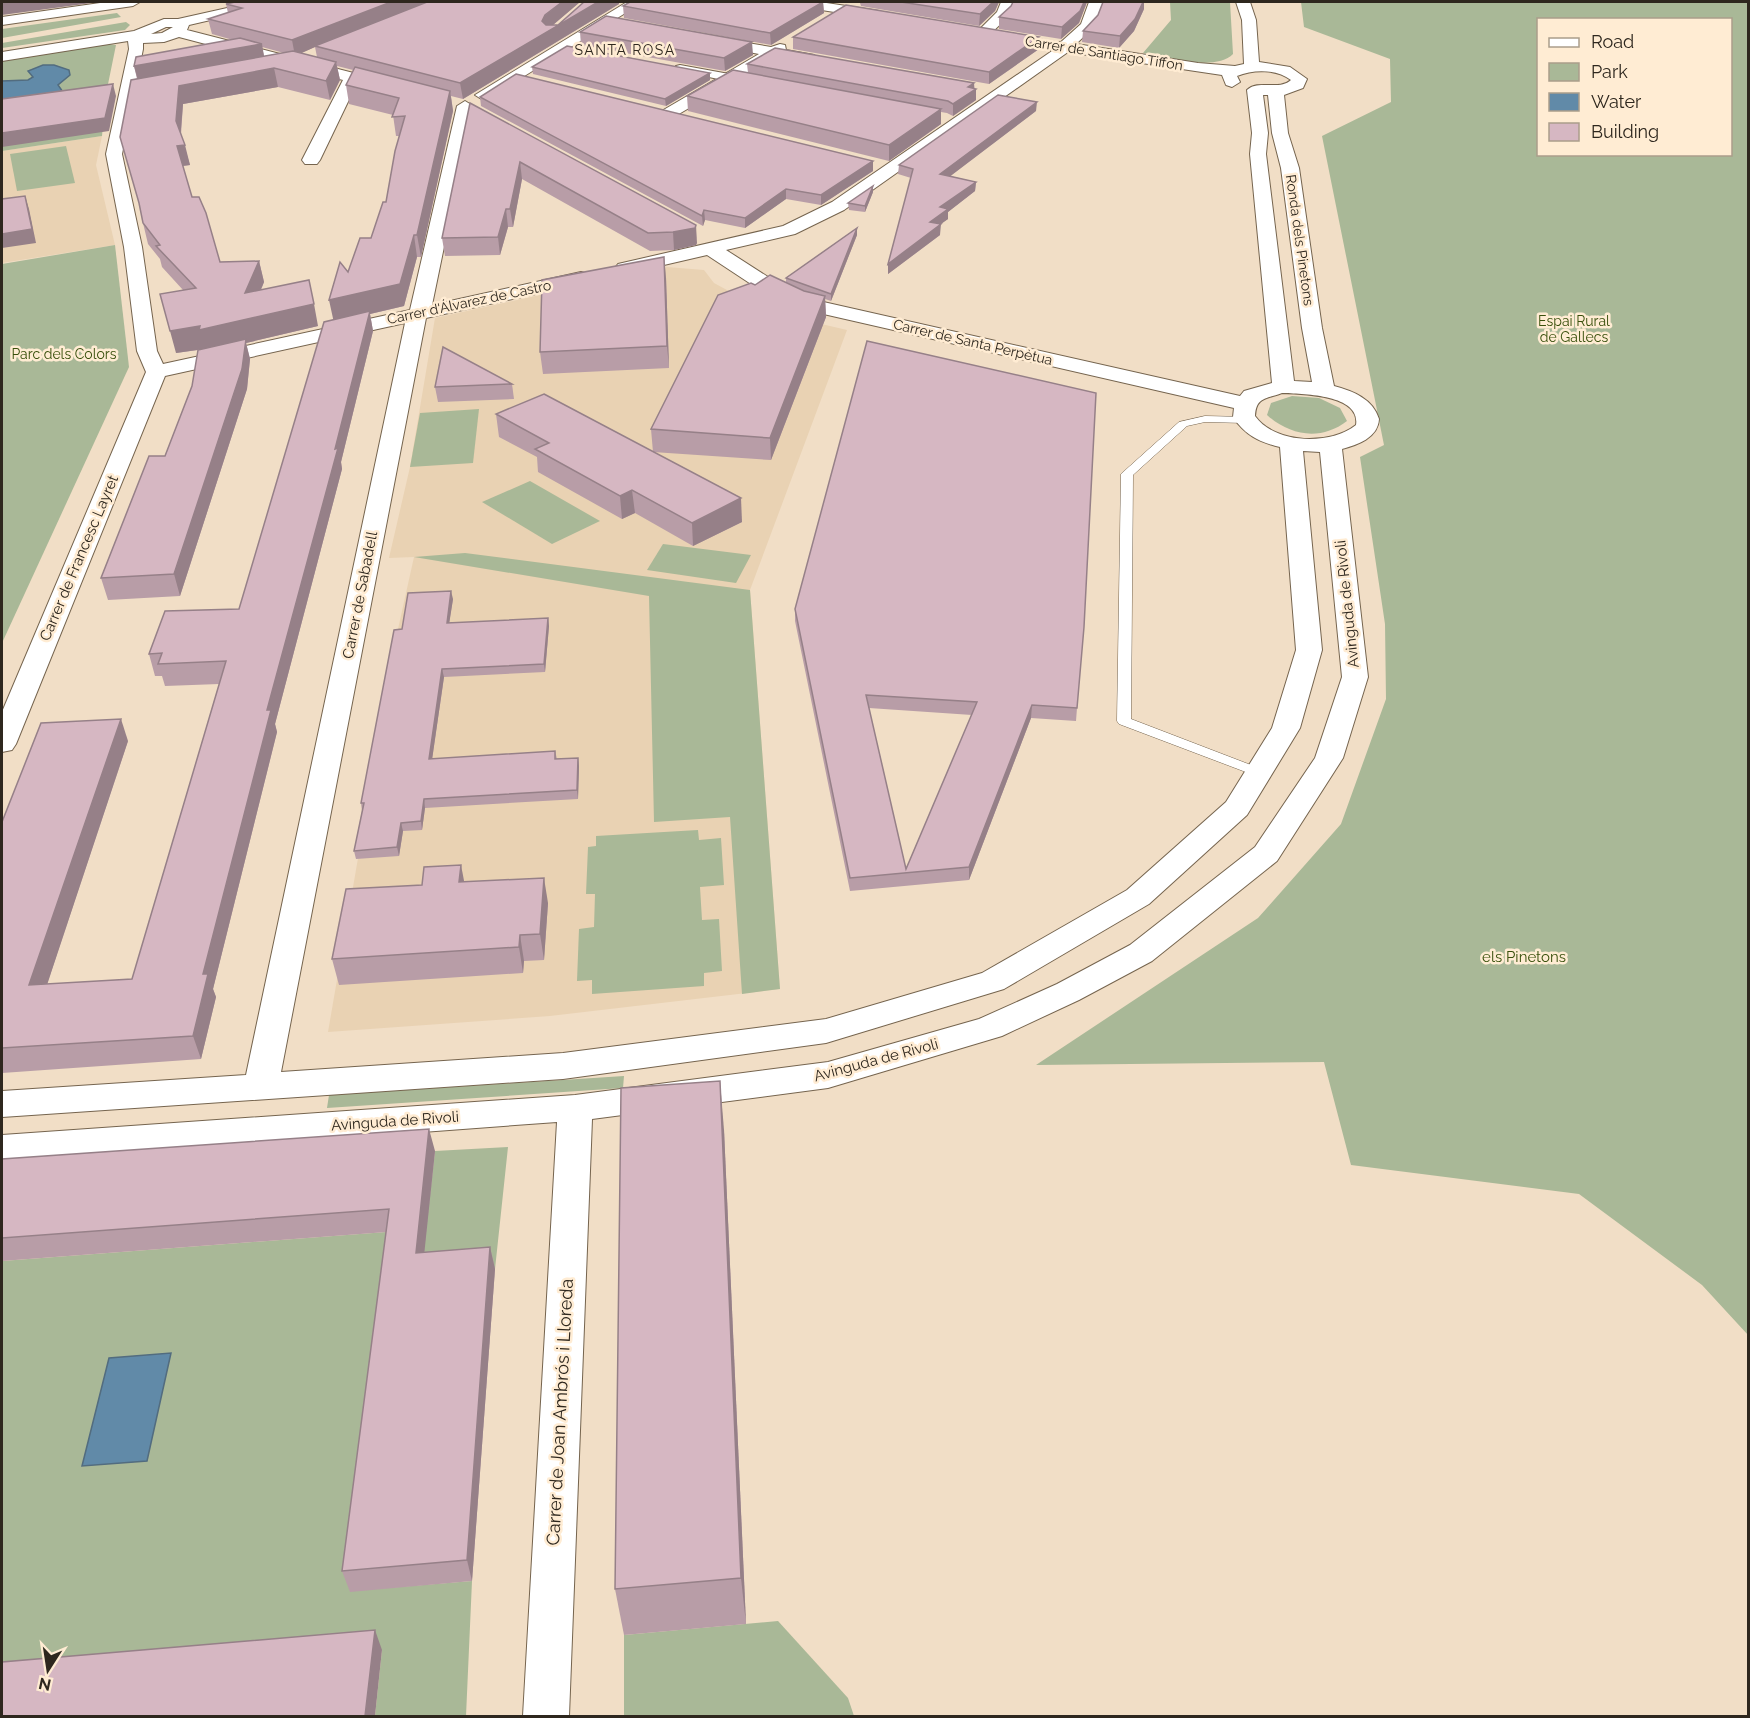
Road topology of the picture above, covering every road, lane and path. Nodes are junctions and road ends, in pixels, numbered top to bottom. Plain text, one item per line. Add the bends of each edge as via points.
1 (133, 2) edge
2 (271, 2) edge
3 (636, 2) edge
4 (796, 2) edge
5 (1008, 2) edge
6 (1096, 2) edge
7 (1243, 2) edge
8 (850, 5) edge
9 (897, 18) edge
10 (2, 21) edge
11 (603, 21) junction
12 (824, 22) edge
13 (170, 23) junction
14 (624, 25) edge
15 (140, 36) junction
16 (1003, 36) edge
17 (550, 38) edge
18 (695, 38) edge
19 (794, 40) edge
20 (1033, 41) edge
21 (574, 46) junction
22 (1064, 47) junction
23 (773, 52) junction
24 (316, 54) edge
25 (2, 56) edge
26 (829, 62) edge
27 (295, 63) junction
28 (662, 65) edge
29 (1252, 68) junction
30 (260, 69) edge
31 (514, 76) junction
32 (352, 77) junction
33 (1234, 77) junction
34 (729, 78) junction
35 (534, 81) edge
36 (762, 84) edge
37 (979, 89) edge
38 (1255, 90) junction
39 (1276, 91) junction
40 (408, 92) edge
41 (1001, 93) junction
42 (691, 121) edge
43 (311, 160) dead end
44 (865, 163) edge
45 (892, 169) junction
46 (712, 244) junction
47 (417, 314) junction
48 (156, 372) junction
49 (1281, 387) junction
50 (1324, 390) junction
51 (1245, 412) junction
52 (1291, 443) junction
53 (1330, 445) junction
54 (13, 690) edge
55 (2, 744) edge
56 (1259, 773) junction
57 (261, 1086) junction
58 (2, 1104) edge
59 (575, 1108) junction
60 (2, 1149) edge
61 (546, 1716) edge

1 - 10 street
2 - 13 street
3 - 11 street
4 - 8 street
5 - 16 street, Carrer de Santiago Tiffon via 1003,14 978,32
6 - 22 street, Carrer d'Álvarez de Castro via 1088,26
7 - 29 street via 1249,20
8 - 9 street
8 - 12 street
11 - 14 street
11 - 21 street
13 - 15 street via 162,37
13 - 27 street
15 - 25 street
15 - 48 street via 135,42 132,93 114,154 133,247 147,351
17 - 21 street
18 - 23 street
19 - 23 street
20 - 22 street, Carrer de Santiago Tiffon
21 - 31 street
22 - 33 street, Carrer de Santiago Tiffon
22 - 41 street, Carrer d'Álvarez de Castro
23 - 26 street
23 - 34 street
24 - 27 street
27 - 30 street
27 - 32 street
28 - 34 street
29 - 33 street
29 - 39 street via 1271,62 1295,75 1299,82 1292,88
31 - 35 street
31 - 47 street, Carrer de Sabadell via 467,109 422,307
32 - 40 street
32 - 43 street
33 - 38 street, Carrer de Santiago Tiffon
34 - 36 street
34 - 42 street via 661,113
37 - 41 street
38 - 39 street, Carrer de Santiago Tiffon
38 - 49 street, Ronda dels Pinetons
39 - 50 street, Ronda dels Pinetons
41 - 45 street, Carrer d'Álvarez de Castro
44 - 45 street
45 - 46 street, Carrer d'Álvarez de Castro via 838,206 789,230
46 - 47 street, Carrer d'Álvarez de Castro
46 - 51 street, Carrer de Santa Perpètua via 760,284 813,306
47 - 48 street, Carrer d'Álvarez de Castro
47 - 57 street, Carrer de Sabadell
48 - 54 street, Carrer de Francesc Layret
49 - 50 street
49 - 51 street via 1252,396
50 - 53 street via 1359,405 1369,420 1367,428 1354,439
51 - 52 street via 1253,428
51 - 56 lane via 1183,424 1127,474 1124,721
52 - 53 street
52 - 56 street via 1308,650 1287,728
53 - 59 street, Avinguda de Rivoli via 1355,677 1329,758 1266,854 1141,953 990,1028 828,1075
54 - 55 street, Carrer de Francesc Layret
56 - 57 street via 1237,808 1138,897 993,981 826,1031 563,1066
57 - 58 street
59 - 60 street, Avinguda de Rivoli
59 - 61 street, Carrer de Joan Ambrós i Lloreda

